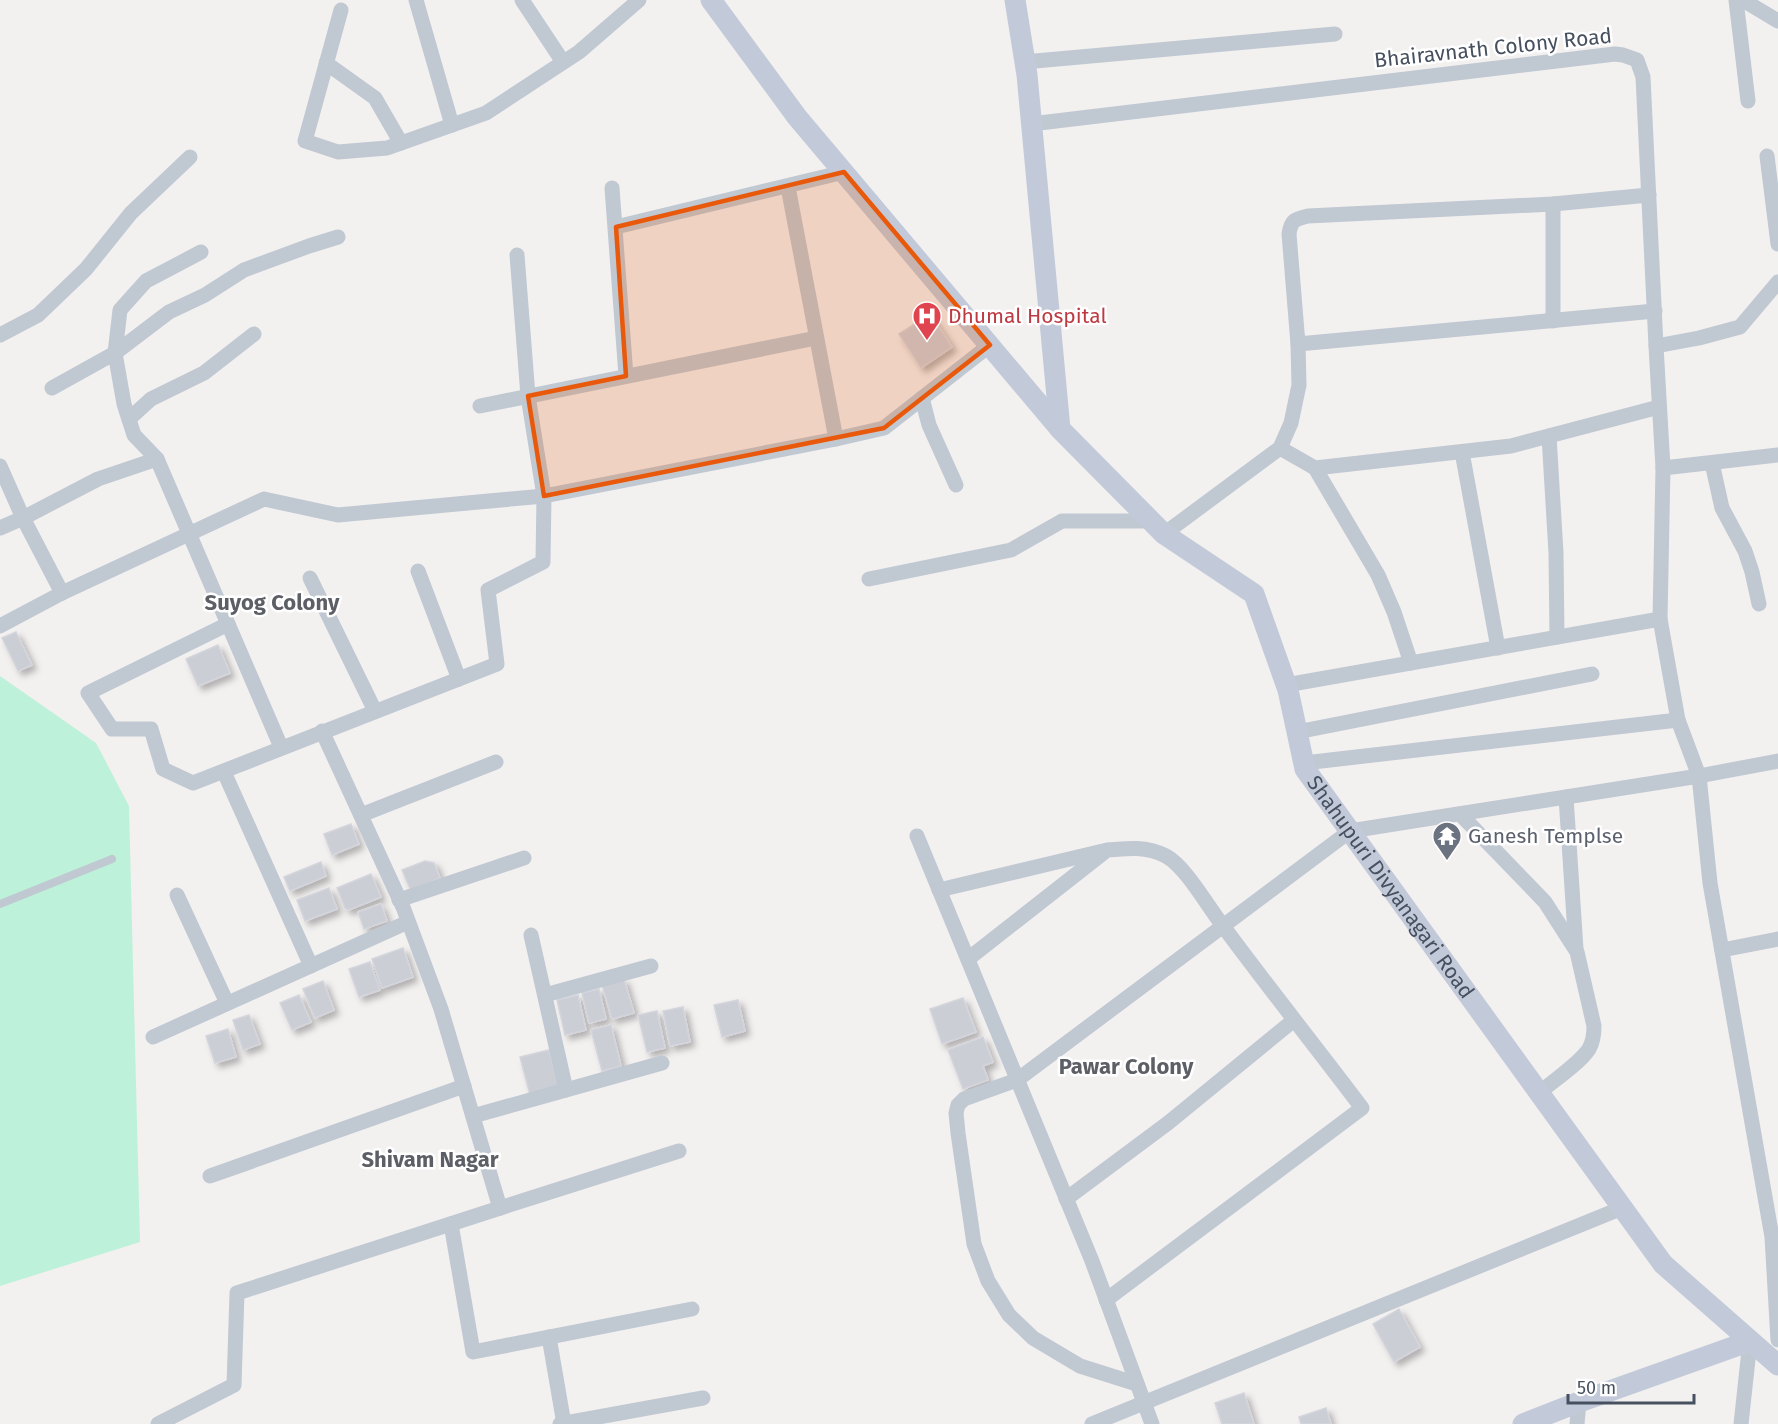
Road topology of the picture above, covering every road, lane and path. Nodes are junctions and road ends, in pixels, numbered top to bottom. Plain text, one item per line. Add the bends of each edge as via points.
1 (416, 0) edge
2 (522, 0) edge
3 (639, 0) edge
4 (711, 0) edge
5 (1015, 0) edge
6 (1736, 0) edge
7 (1743, 0) edge
8 (621, 5) edge
9 (341, 10) dead end
10 (1778, 21) edge
11 (1335, 34) dead end
12 (563, 62) junction
13 (1024, 62) junction
14 (326, 63) junction
15 (1748, 101) dead end
16 (1032, 124) junction
17 (452, 125) junction
18 (401, 143) junction
19 (1767, 156) dead end
20 (190, 157) dead end
21 (844, 172) junction
22 (788, 187) junction
23 (612, 188) dead end
24 (1649, 195) junction
25 (1553, 204) junction
26 (616, 227) junction
27 (338, 237) dead end
28 (1778, 244) edge
29 (201, 252) dead end
30 (517, 255) dead end
31 (1778, 282) edge
32 (1655, 311) junction
33 (1553, 321) junction
34 (0, 334) edge
35 (254, 334) dead end
36 (816, 338) junction
37 (1298, 344) junction
38 (990, 345) junction
39 (1656, 346) junction
40 (115, 353) junction
41 (626, 376) junction
42 (52, 388) dead end
43 (528, 396) junction
44 (922, 398) junction
45 (480, 406) dead end
46 (1659, 407) junction
47 (129, 419) junction
48 (1060, 429) junction
49 (1550, 436) junction
50 (836, 439) junction
51 (1280, 448) junction
52 (1462, 452) junction
53 (1778, 455) edge
54 (157, 459) junction
55 (1712, 463) junction
56 (0, 466) edge
57 (1315, 468) junction
58 (1662, 468) junction
59 (956, 485) dead end
60 (544, 496) junction
61 (23, 518) junction
62 (0, 528) edge
63 (1158, 528) junction
64 (189, 534) junction
65 (418, 571) dead end
66 (310, 578) dead end
67 (869, 579) dead end
68 (62, 593) junction
69 (1759, 604) dead end
70 (1660, 619) junction
71 (228, 624) junction
72 (0, 626) edge
73 (1557, 637) junction
74 (1498, 648) junction
75 (1411, 663) junction
76 (1592, 674) dead end
77 (459, 679) junction
78 (1286, 685) junction
79 (375, 711) junction
80 (1678, 720) junction
81 (322, 731) junction
82 (1297, 732) junction
83 (281, 747) junction
84 (1778, 761) edge
85 (496, 762) dead end
86 (1304, 763) junction
87 (224, 772) junction
88 (1699, 776) junction
89 (1566, 797) junction
90 (1460, 814) junction
91 (361, 815) junction
92 (1350, 831) junction
93 (917, 836) dead end
94 (1107, 850) junction
95 (524, 858) dead end
96 (112, 860) dead end
97 (939, 890) junction
98 (177, 895) dead end
99 (399, 900) junction
100 (0, 904) edge
101 (408, 922) junction
102 (1223, 926) junction
103 (531, 935) dead end
104 (1778, 939) edge
105 (1722, 950) junction
106 (1576, 952) junction
107 (968, 959) junction
108 (311, 966) junction
109 (651, 966) dead end
110 (544, 995) junction
111 (227, 1003) junction
112 (1294, 1020) junction
113 (153, 1037) dead end
114 (662, 1063) dead end
115 (1017, 1080) junction
116 (464, 1086) junction
117 (566, 1090) junction
118 (1539, 1093) junction
119 (473, 1116) junction
120 (679, 1151) dead end
121 (210, 1176) dead end
122 (1066, 1199) junction
123 (500, 1208) junction
124 (1622, 1208) junction
125 (451, 1224) junction
126 (1776, 1264) edge
127 (1106, 1300) junction
128 (692, 1310) dead end
129 (549, 1337) junction
130 (1778, 1340) edge
131 (1750, 1341) junction
132 (1778, 1365) edge
133 (1137, 1384) junction
134 (703, 1398) dead end
135 (1579, 1402) junction
136 (1144, 1403) junction
137 (158, 1424) edge
138 (562, 1424) edge
139 (1092, 1424) edge
140 (1152, 1424) edge
141 (1523, 1424) edge
142 (1577, 1424) edge
143 (1742, 1424) edge

1 - 17 street
2 - 12 street
3 - 8 street
4 - 21 main road, Shahupuri Divyanagari Road via 797,117
5 - 13 main road
6 - 15 street
7 - 10 street
8 - 12 street via 579,52
9 - 14 street
11 - 13 street
12 - 17 street via 486,113
13 - 16 main road
14 - 18 street via 375,98
14 - 18 street via 305,141 338,152
16 - 24 street, Bhairavnath Colony Road via 1615,54 1636,60 1643,77
16 - 48 main road
17 - 18 street
19 - 28 street
20 - 34 street via 131,213 86,269 38,315
21 - 22 street
21 - 38 main road, Shahupuri Divyanagari Road
22 - 26 street
22 - 36 street
23 - 26 street
24 - 25 street
24 - 32 street, Bhairavnath Colony Road
25 - 33 street
25 - 37 street via 1296,219 1289,234
26 - 41 street
27 - 40 street via 243,270 169,312
29 - 40 street via 146,281 120,310
30 - 43 street
31 - 39 street via 1740,327
32 - 33 street
32 - 39 street, Bhairavnath Colony Road
33 - 37 street
35 - 47 street via 204,373 151,399
36 - 41 street
36 - 50 street
37 - 51 street via 1299,385 1291,423
38 - 44 street
38 - 48 main road, Shahupuri Divyanagari Road
39 - 46 street, Bhairavnath Colony Road
40 - 42 street
40 - 47 street
41 - 43 street
43 - 45 street
43 - 60 street
44 - 50 street via 884,428
44 - 59 street via 929,425
46 - 49 street
46 - 58 street, Bhairavnath Colony Road
47 - 54 street via 134,435
48 - 63 main road, Shahupuri Divyanagari Road
49 - 52 street
49 - 73 street
50 - 60 street
51 - 57 street
51 - 63 street
52 - 57 street
52 - 74 street
53 - 55 street
54 - 61 street via 98,479
54 - 64 street
55 - 58 street
55 - 69 street via 1722,508 1745,551
56 - 61 street
57 - 75 street via 1378,575
58 - 70 street, Bhairavnath Colony Road
60 - 64 street via 338,515 264,499
60 - 77 street via 543,562 488,590 497,664
61 - 62 street
61 - 68 street
63 - 67 street via 1062,522 1011,550
63 - 78 main road, Shahupuri Divyanagari Road via 1254,594
64 - 68 street
64 - 71 street
65 - 77 street
66 - 79 street
68 - 72 street
70 - 73 street
70 - 80 street, Bhairavnath Colony Road
71 - 83 street
71 - 87 street via 88,693 112,729 151,729 163,769 193,783
73 - 74 street
74 - 75 street
75 - 78 street
76 - 82 street
77 - 79 street
78 - 82 main road, Shahupuri Divyanagari Road
79 - 81 street
80 - 86 street
80 - 88 street, Bhairavnath Colony Road
81 - 83 street
81 - 91 street
82 - 86 main road, Shahupuri Divyanagari Road
83 - 87 street
84 - 88 street
85 - 91 street
86 - 92 main road, Shahupuri Divyanagari Road
87 - 108 street
88 - 89 street
88 - 105 street, Bhairavnath Colony Road via 1710,883
89 - 90 street
89 - 106 street
90 - 92 street
90 - 106 street via 1545,902
91 - 99 street
92 - 102 street
92 - 118 main road, Shahupuri Divyanagari Road
93 - 97 street
94 - 97 street
94 - 102 street via 1130,847 1167,856 1180,867
94 - 107 street
95 - 99 street
96 - 100 lane
97 - 107 street
98 - 111 street
99 - 101 street
101 - 108 street
101 - 116 street via 441,1009
102 - 112 street
102 - 115 street
103 - 110 street
104 - 105 street
105 - 126 street, Bhairavnath Colony Road
106 - 118 street via 1594,1037 1589,1049
107 - 115 street
108 - 111 street
109 - 110 street
110 - 117 street
111 - 113 street
112 - 122 street via 1168,1123
112 - 127 street via 1362,1108
114 - 117 street
115 - 122 street
115 - 133 street via 964,1099 956,1113 974,1244 988,1281 1009,1315 1033,1338 1080,1366
116 - 119 street
116 - 121 street
117 - 119 street
118 - 124 main road, Shahupuri Divyanagari Road
119 - 123 street
120 - 123 street
122 - 127 street
123 - 125 street
124 - 131 main road, Shahupuri Divyanagari Road via 1663,1264
124 - 136 street
125 - 129 street via 473,1352
125 - 137 street via 237,1293 234,1385
126 - 130 street, Bhairavnath Colony Road
127 - 133 street
128 - 129 street
129 - 138 street
131 - 132 main road, Shahupuri Divyanagari Road
131 - 135 main road
131 - 143 street
133 - 136 street
134 - 138 street
135 - 141 main road
135 - 142 street
136 - 139 street
136 - 140 street

